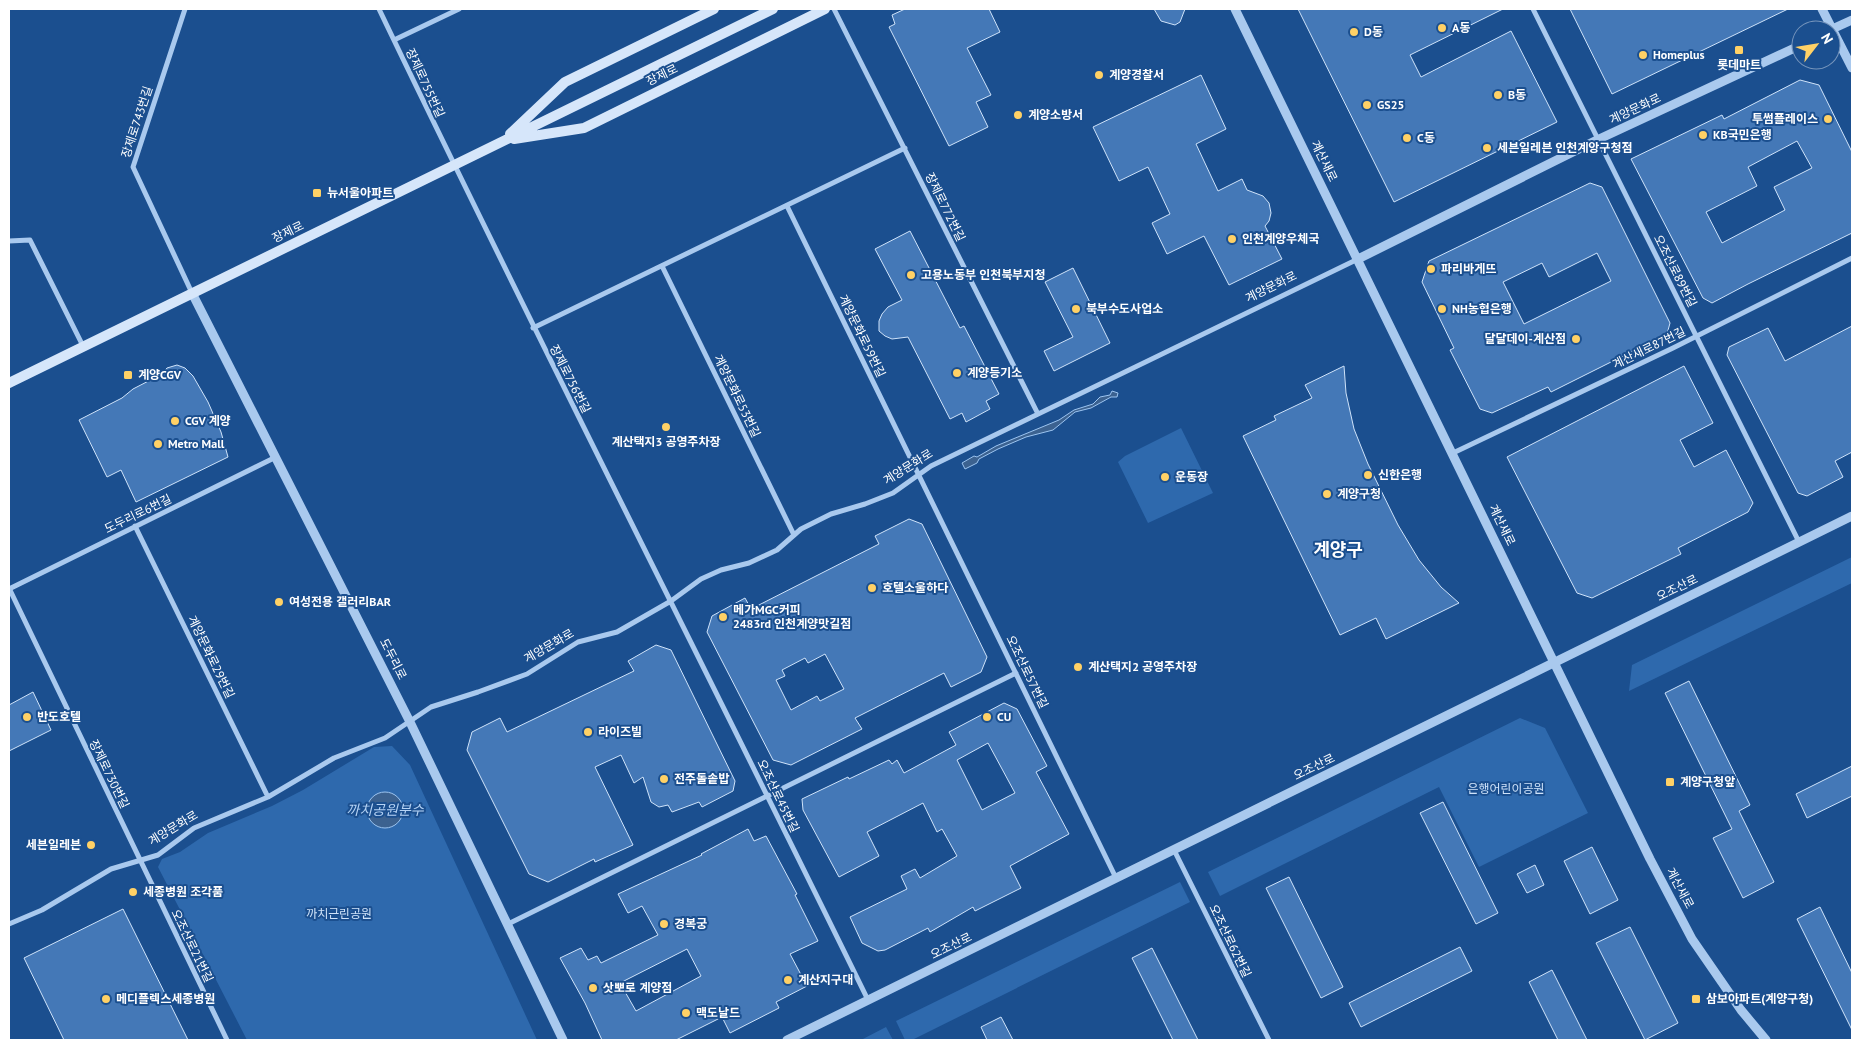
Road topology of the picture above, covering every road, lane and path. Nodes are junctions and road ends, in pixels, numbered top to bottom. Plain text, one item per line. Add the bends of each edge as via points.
1 (185, 9) edge
2 (379, 9) edge
3 (459, 9) edge
4 (714, 9) edge
5 (773, 9) edge
6 (824, 9) edge
7 (834, 9) edge
8 (1235, 9) edge
9 (1533, 9) edge
10 (702, 11) edge
11 (394, 40) junction
12 (1841, 48) edge
13 (1791, 50) edge
14 (1852, 68) edge
15 (1597, 140) junction
16 (504, 141) junction
17 (905, 148) junction
18 (454, 165) junction
19 (786, 206) junction
20 (9, 241) edge
21 (1852, 258) edge
22 (1358, 259) junction
23 (662, 266) junction
24 (192, 293) junction
25 (533, 328) junction
26 (1697, 336) junction
27 (83, 346) junction
28 (9, 383) edge
29 (1038, 414) junction
30 (1453, 453) junction
31 (276, 457) junction
32 (919, 474) junction
33 (1852, 516) edge
34 (135, 526) junction
35 (794, 535) junction
36 (1799, 542) junction
37 (9, 588) edge
38 (671, 601) junction
39 (1555, 662) junction
40 (1016, 673) junction
41 (410, 722) junction
42 (767, 796) junction
43 (268, 797) junction
44 (1174, 850) junction
45 (139, 860) junction
46 (1116, 878) junction
47 (9, 924) edge
48 (508, 924) junction
49 (868, 1000) junction
50 (228, 1040) edge
51 (563, 1040) edge
52 (787, 1040) edge
53 (1269, 1040) edge
54 (1766, 1040) edge

1 - 24 street, 장제로743번길 via 133,167
2 - 11 street, 장제로755번길
3 - 11 street
4 - 10 main road, 장제로
5 - 16 main road, 장제로
6 - 16 main road, 장제로 via 584,128
7 - 17 street, 장제로772번길
8 - 22 street, 계산새로
9 - 15 street, 오조산로89번길
10 - 16 main road, 장제로 via 565,82
11 - 18 street, 장제로755번길
12 - 14 street
13 - 15 street, 계양문화로
15 - 22 street, 계양문화로
15 - 26 street, 오조산로89번길
16 - 18 main road, 장제로
17 - 19 street
17 - 29 street, 장제로772번길
18 - 24 main road, 장제로
18 - 25 street, 장제로756번길
19 - 23 street
19 - 32 street, 계양문화로59번길
20 - 27 street via 30,240
21 - 26 street, 계산새로87번길
22 - 29 street, 계양문화로
22 - 30 street, 계산새로
23 - 25 street
23 - 35 street, 계양문화로53번길
24 - 27 main road, 장제로
24 - 31 street, 도두리로
25 - 38 street, 장제로756번길
26 - 30 street, 계산새로87번길
26 - 36 street, 오조산로89번길
27 - 28 main road, 장제로
29 - 32 street, 계양문화로
30 - 39 street, 계산새로
31 - 34 street, 도두리로6번길
31 - 41 street, 도두리로
32 - 35 street, 계양문화로 via 893,493 831,514
32 - 40 street, 오조산로57번길
33 - 36 street, 오조산로
34 - 37 street, 도두리로6번길
34 - 43 street, 계양문화로29번길
35 - 38 street, 계양문화로 via 777,550 701,579
36 - 39 street, 오조산로
37 - 45 street, 장제로730번길
38 - 41 street, 계양문화로 via 617,632 578,642 527,674 431,707
38 - 42 street, 오조산로45번길
39 - 44 street, 오조산로
39 - 54 street, 계산새로 via 1692,939
40 - 42 street
40 - 46 street, 오조산로57번길
41 - 43 street, 계양문화로 via 384,738 334,758
41 - 48 street, 도두리로
42 - 48 street
42 - 49 street, 오조산로45번길
43 - 45 street, 계양문화로 via 194,828 158,855
44 - 46 street, 오조산로
44 - 53 street, 오조산로62번길
45 - 47 street, 계양문화로 via 111,869 42,910
45 - 50 street, 오조산로21번길
46 - 49 street, 오조산로
48 - 51 street, 도두리로
49 - 52 street, 오조산로

